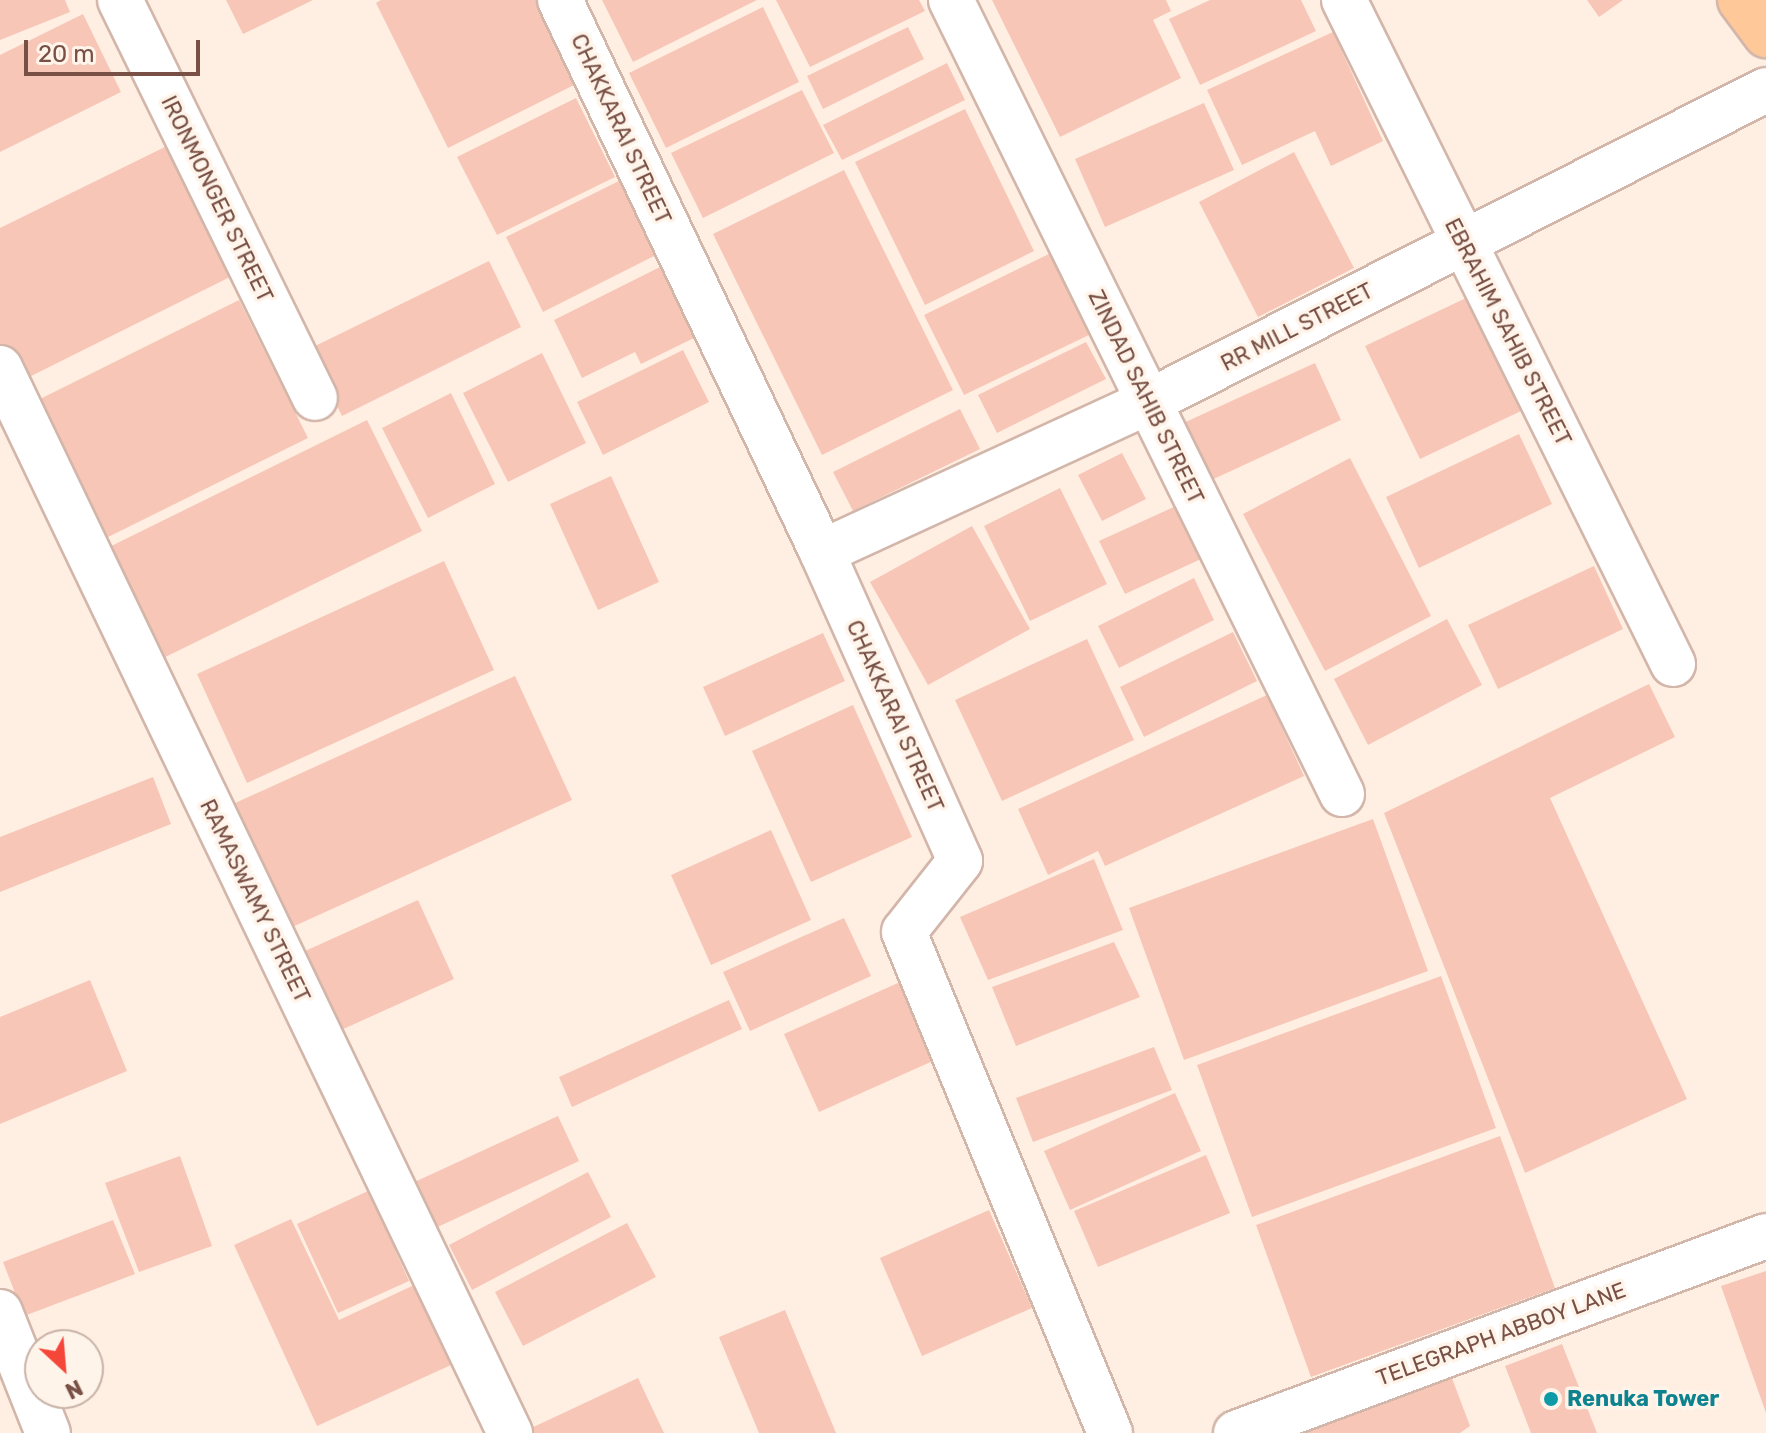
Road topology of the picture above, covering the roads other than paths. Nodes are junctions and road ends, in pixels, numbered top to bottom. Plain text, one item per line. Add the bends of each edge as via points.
1 (120, 0) edge
2 (560, 0) edge
3 (951, 0) edge
4 (1344, 0) edge
5 (1740, 0) edge
6 (1766, 35) edge
7 (1766, 90) edge
8 (1463, 243) junction
9 (0, 368) edge
10 (315, 398) dead end
11 (1148, 402) junction
12 (822, 552) junction
13 (1673, 664) dead end
14 (1342, 794) dead end
15 (1766, 1236) edge
16 (0, 1312) edge
17 (48, 1433) edge
18 (510, 1433) edge
19 (1110, 1433) edge
20 (1236, 1433) edge

1 - 10 street, IRONMONGER STREET
2 - 12 street, CHAKKARAI STREET
3 - 11 street, ZINDAD SAHIB STREET
4 - 8 street, EBRAHIM SAHIB STREET
5 - 6 main road
7 - 8 street, RR MILL STREET
8 - 11 street, RR MILL STREET
8 - 13 street, EBRAHIM SAHIB STREET
9 - 18 street, RAMASWAMY STREET
11 - 12 street, RR MILL STREET
11 - 14 street, ZINDAD SAHIB STREET
12 - 19 street, CHAKKARAI STREET via 960,861 904,932
15 - 20 street, TELEGRAPH ABBOY LANE
16 - 17 street

